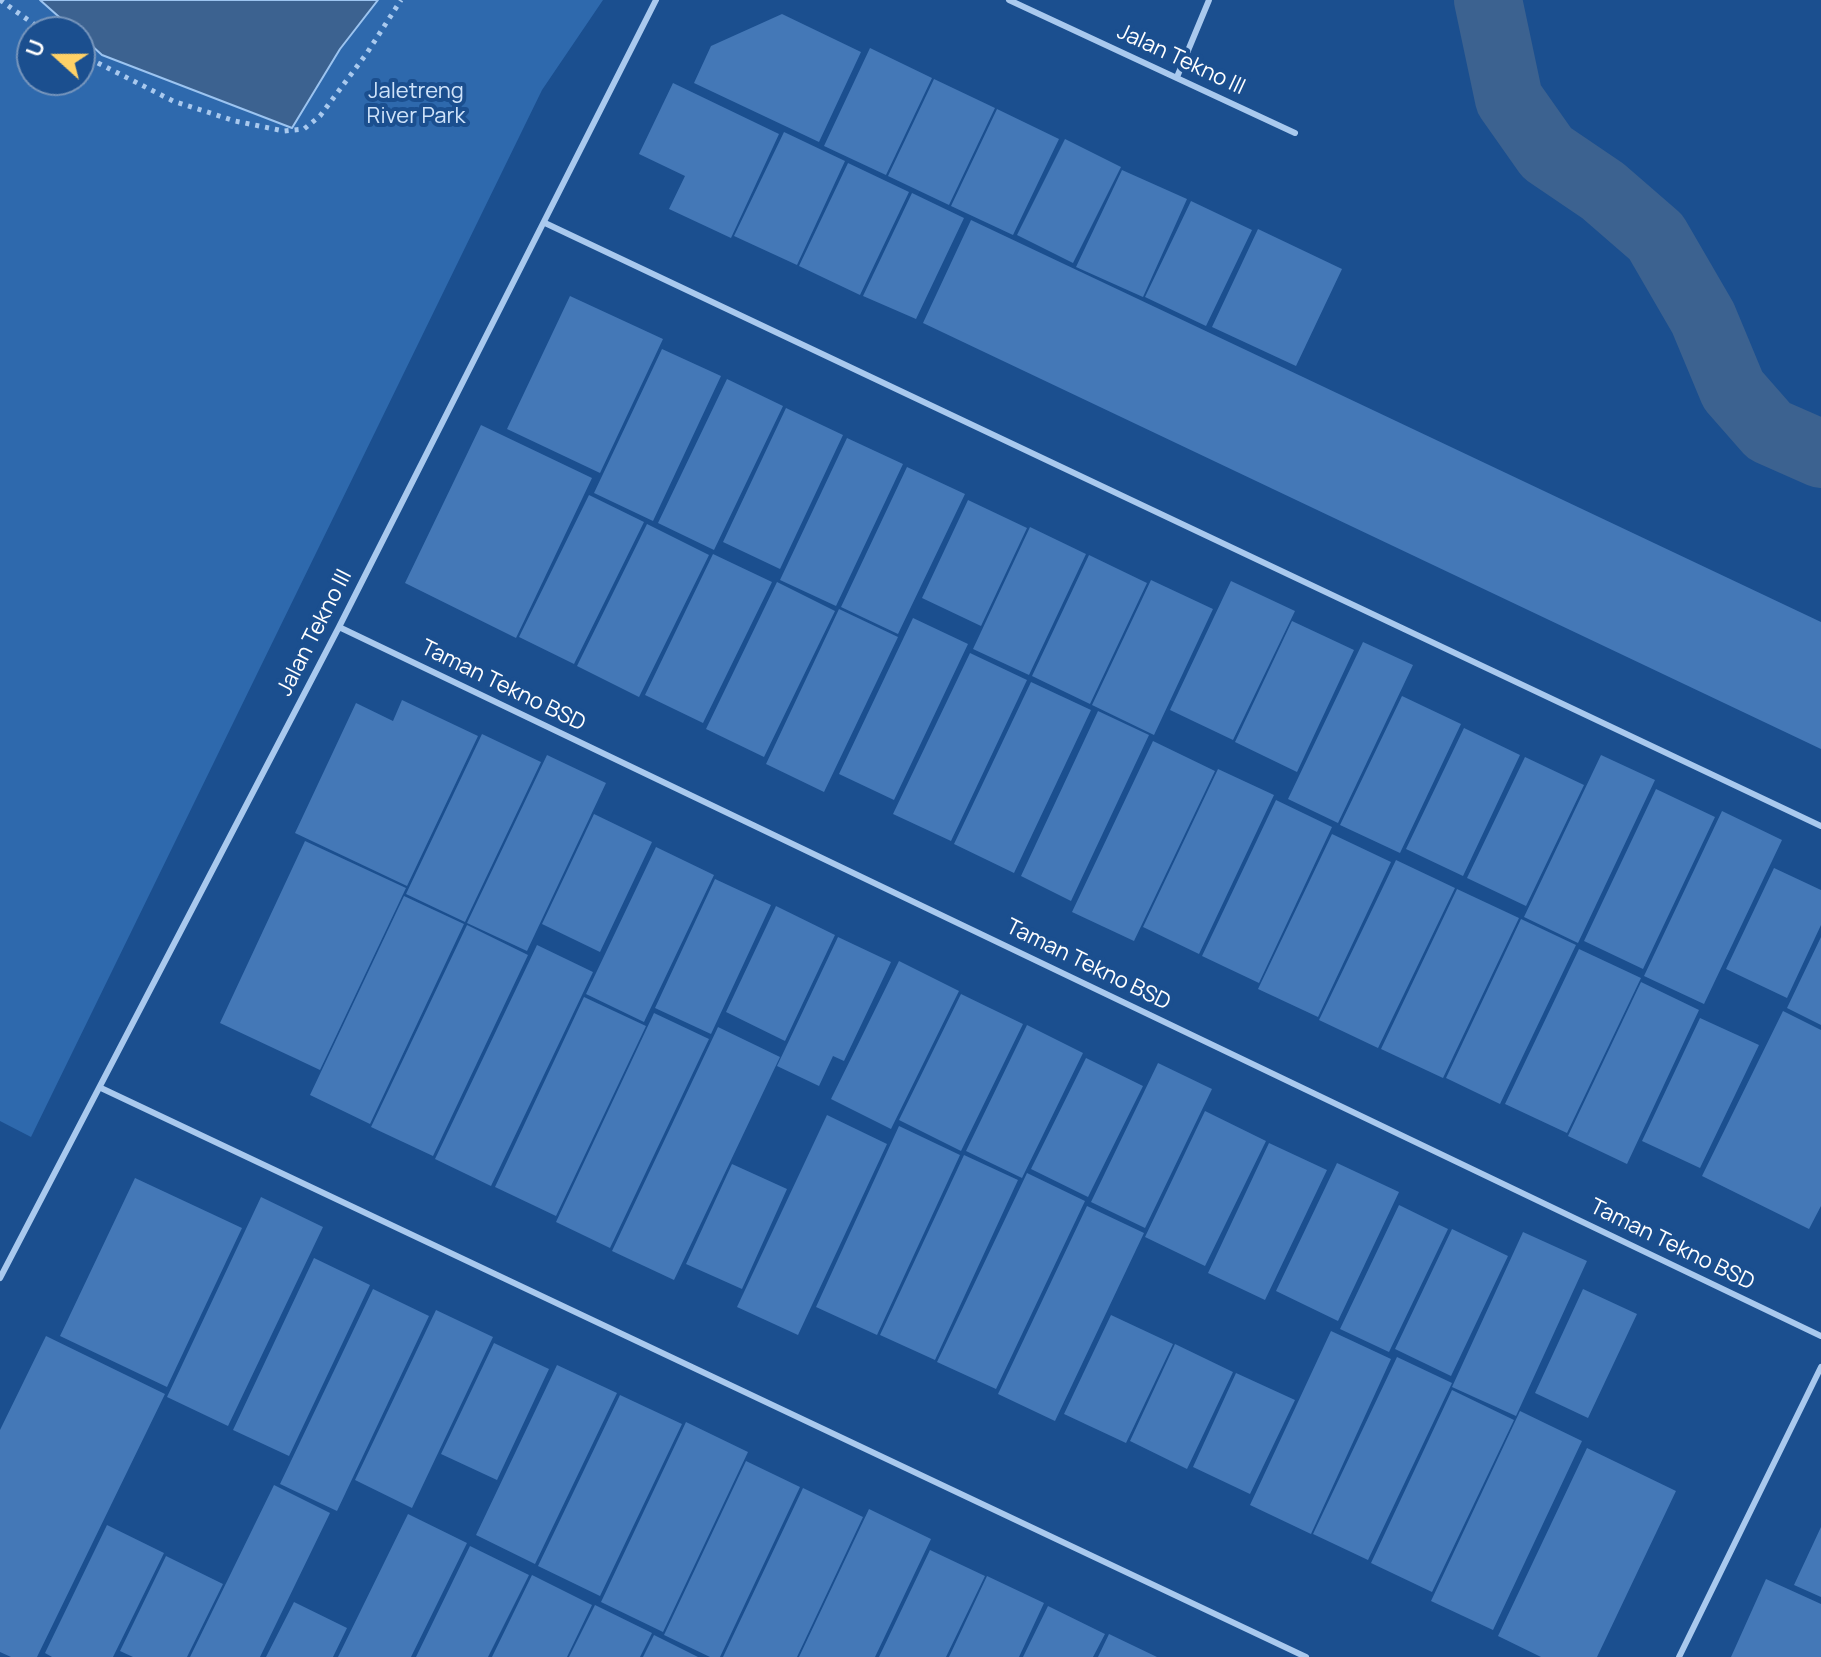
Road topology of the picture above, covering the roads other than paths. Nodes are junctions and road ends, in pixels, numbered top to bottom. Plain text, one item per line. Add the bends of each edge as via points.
1 (656, 0) edge
2 (1009, 0) edge
3 (1209, 0) edge
4 (1177, 77) junction
5 (1295, 133) dead end
6 (545, 223) junction
7 (339, 627) junction
8 (1821, 826) edge
9 (101, 1088) junction
10 (0, 1278) edge
11 (1821, 1336) edge
12 (1821, 1367) edge
13 (1306, 1657) edge
14 (1679, 1657) edge

1 - 6 lane, Jalan Tekno III
2 - 4 lane, Jalan Tekno III
3 - 4 lane
4 - 5 lane, Jalan Tekno III
6 - 7 lane, Jalan Tekno III
6 - 8 lane
7 - 9 lane, Jalan Tekno III
7 - 11 lane, Taman Tekno BSD
9 - 10 lane, Jalan Tekno III
9 - 13 lane
12 - 14 lane

